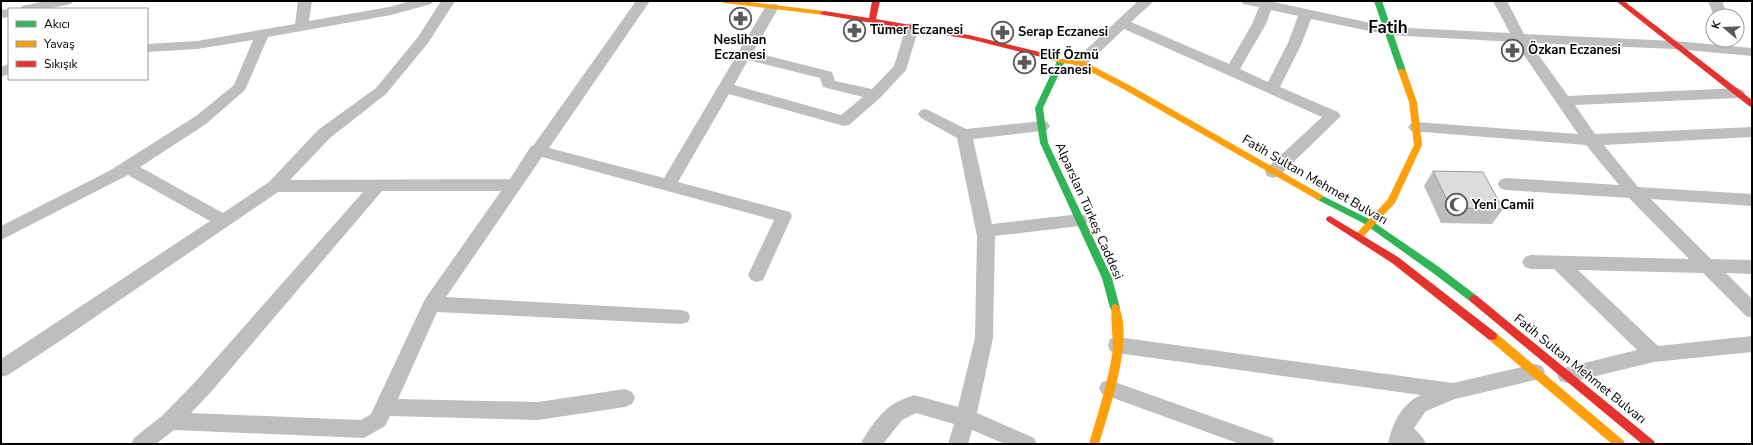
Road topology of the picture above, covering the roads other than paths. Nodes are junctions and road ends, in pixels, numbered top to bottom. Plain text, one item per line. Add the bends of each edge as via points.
1 (66, 1) edge
2 (305, 1) edge
3 (426, 1) edge
4 (448, 1) edge
5 (643, 1) edge
6 (724, 1) edge
7 (812, 1) edge
8 (876, 1) edge
9 (1147, 1) edge
10 (1248, 1) edge
11 (1378, 1) edge
12 (1500, 1) edge
13 (1620, 1) edge
14 (828, 2) edge
15 (1268, 3) edge
16 (772, 7) junction
17 (32, 8) edge
18 (824, 13) junction
19 (1306, 13) junction
20 (872, 21) junction
21 (1122, 23) junction
22 (301, 27) junction
23 (919, 28) junction
24 (1389, 31) junction
25 (262, 34) junction
26 (1520, 39) junction
27 (1675, 45) junction
28 (1705, 46) edge
29 (148, 48) edge
30 (744, 54) junction
31 (1061, 61) junction
32 (1075, 67) junction
33 (1232, 71) junction
34 (725, 88) junction
35 (1272, 88) junction
36 (1738, 93) junction
37 (875, 95) junction
38 (1563, 101) junction
39 (1752, 104) edge
40 (926, 114) dead end
41 (1042, 126) junction
42 (1416, 128) junction
43 (1752, 132) edge
44 (964, 135) junction
45 (1591, 140) junction
46 (537, 150) junction
47 (127, 167) junction
48 (1273, 172) junction
49 (1506, 184) dead end
50 (513, 185) junction
51 (668, 185) junction
52 (275, 186) junction
53 (377, 186) junction
54 (1634, 193) junction
55 (1752, 200) edge
56 (1320, 214) dead end
57 (1080, 220) junction
58 (223, 221) junction
59 (1371, 225) junction
60 (985, 231) junction
61 (1, 234) edge
62 (1359, 236) junction
63 (1530, 262) dead end
64 (1559, 263) junction
65 (1706, 266) junction
66 (1752, 267) edge
67 (757, 275) dead end
68 (431, 304) junction
69 (1752, 311) edge
70 (681, 317) dead end
71 (1752, 344) edge
72 (1117, 345) junction
73 (1654, 354) junction
74 (1, 369) edge
75 (1535, 372) junction
76 (1567, 375) junction
77 (1109, 388) junction
78 (1453, 391) junction
79 (625, 398) dead end
80 (384, 407) junction
81 (966, 418) junction
82 (170, 421) junction
83 (1400, 436) edge
84 (141, 444) edge
85 (871, 444) edge
86 (958, 444) edge
87 (1027, 444) edge
88 (1094, 444) edge
89 (1265, 444) edge
90 (1416, 444) edge
91 (1620, 444) edge
92 (1650, 444) edge

1 - 17 street
2 - 22 street
3 - 22 street via 391,11
4 - 52 street via 423,40 381,91 324,134
5 - 46 street
6 - 16 main road, Fatih Sultan Mehmet Bulvarı
7 - 18 main road
8 - 20 main road
9 - 21 street
10 - 15 street
11 - 24 main road
12 - 26 street
13 - 27 main road
14 - 18 main road
15 - 19 street
15 - 33 street
16 - 18 main road, Fatih Sultan Mehmet Bulvarı
16 - 30 street
18 - 20 main road, Fatih Sultan Mehmet Bulvarı
19 - 24 street
19 - 35 street via 1295,43
20 - 23 main road, Fatih Sultan Mehmet Bulvarı
21 - 32 street
21 - 33 street
22 - 25 street
23 - 31 main road, Fatih Sultan Mehmet Bulvarı via 969,37
23 - 37 street via 901,67
24 - 26 street
24 - 42 main road via 1414,102
25 - 29 street via 197,45
25 - 47 street via 240,87 201,120
26 - 27 street
26 - 38 street
27 - 28 street
27 - 36 main road
30 - 34 street
30 - 37 street via 827,75 828,84
31 - 32 main road, Fatih Sultan Mehmet Bulvarı
31 - 32 main road, Fatih Sultan Mehmet Bulvarı
31 - 41 main road, Alparslan Türkeş Caddesi via 1039,108
32 - 48 main road, Fatih Sultan Mehmet Bulvarı via 1128,88
33 - 35 street
34 - 37 street via 844,121
34 - 51 street
35 - 48 street via 1333,116
36 - 38 street
36 - 39 main road
38 - 45 street
40 - 44 street
41 - 44 street
41 - 57 main road, Alparslan Türkeş Caddesi via 1044,143
42 - 45 street
42 - 59 main road via 1418,145 1392,201
43 - 45 street
44 - 60 street
45 - 54 street
46 - 50 street
46 - 51 street
47 - 58 street
47 - 61 street
48 - 59 main road, Fatih Sultan Mehmet Bulvarı
49 - 54 street
50 - 53 street
50 - 68 street
51 - 67 street via 784,216
52 - 53 street
52 - 58 street
53 - 82 street via 204,386
54 - 55 street
54 - 65 street
56 - 62 main road, Fatih Sultan Mehmet Bulvarı
57 - 60 street
57 - 72 main road, Alparslan Türkeş Caddesi via 1107,278 1118,318
58 - 74 street
59 - 62 main road
59 - 76 main road, Fatih Sultan Mehmet Bulvarı via 1448,279
60 - 81 street via 984,338
62 - 75 main road, Fatih Sultan Mehmet Bulvarı via 1422,280
63 - 64 street
64 - 65 street
64 - 73 street
65 - 66 street
65 - 69 street
68 - 70 street
68 - 80 street
71 - 73 street
72 - 77 main road, Alparslan Türkeş Caddesi via 1117,358
72 - 78 street
73 - 76 street
75 - 78 street
75 - 91 main road, Fatih Sultan Mehmet Bulvarı
76 - 92 main road, Fatih Sultan Mehmet Bulvarı
77 - 88 main road, Alparslan Türkeş Caddesi
77 - 89 street
78 - 83 street via 1419,405
79 - 80 street via 538,411
80 - 82 street via 378,420 364,429
81 - 85 street via 914,404 895,414
81 - 86 street
81 - 87 street
82 - 84 street
83 - 90 street

